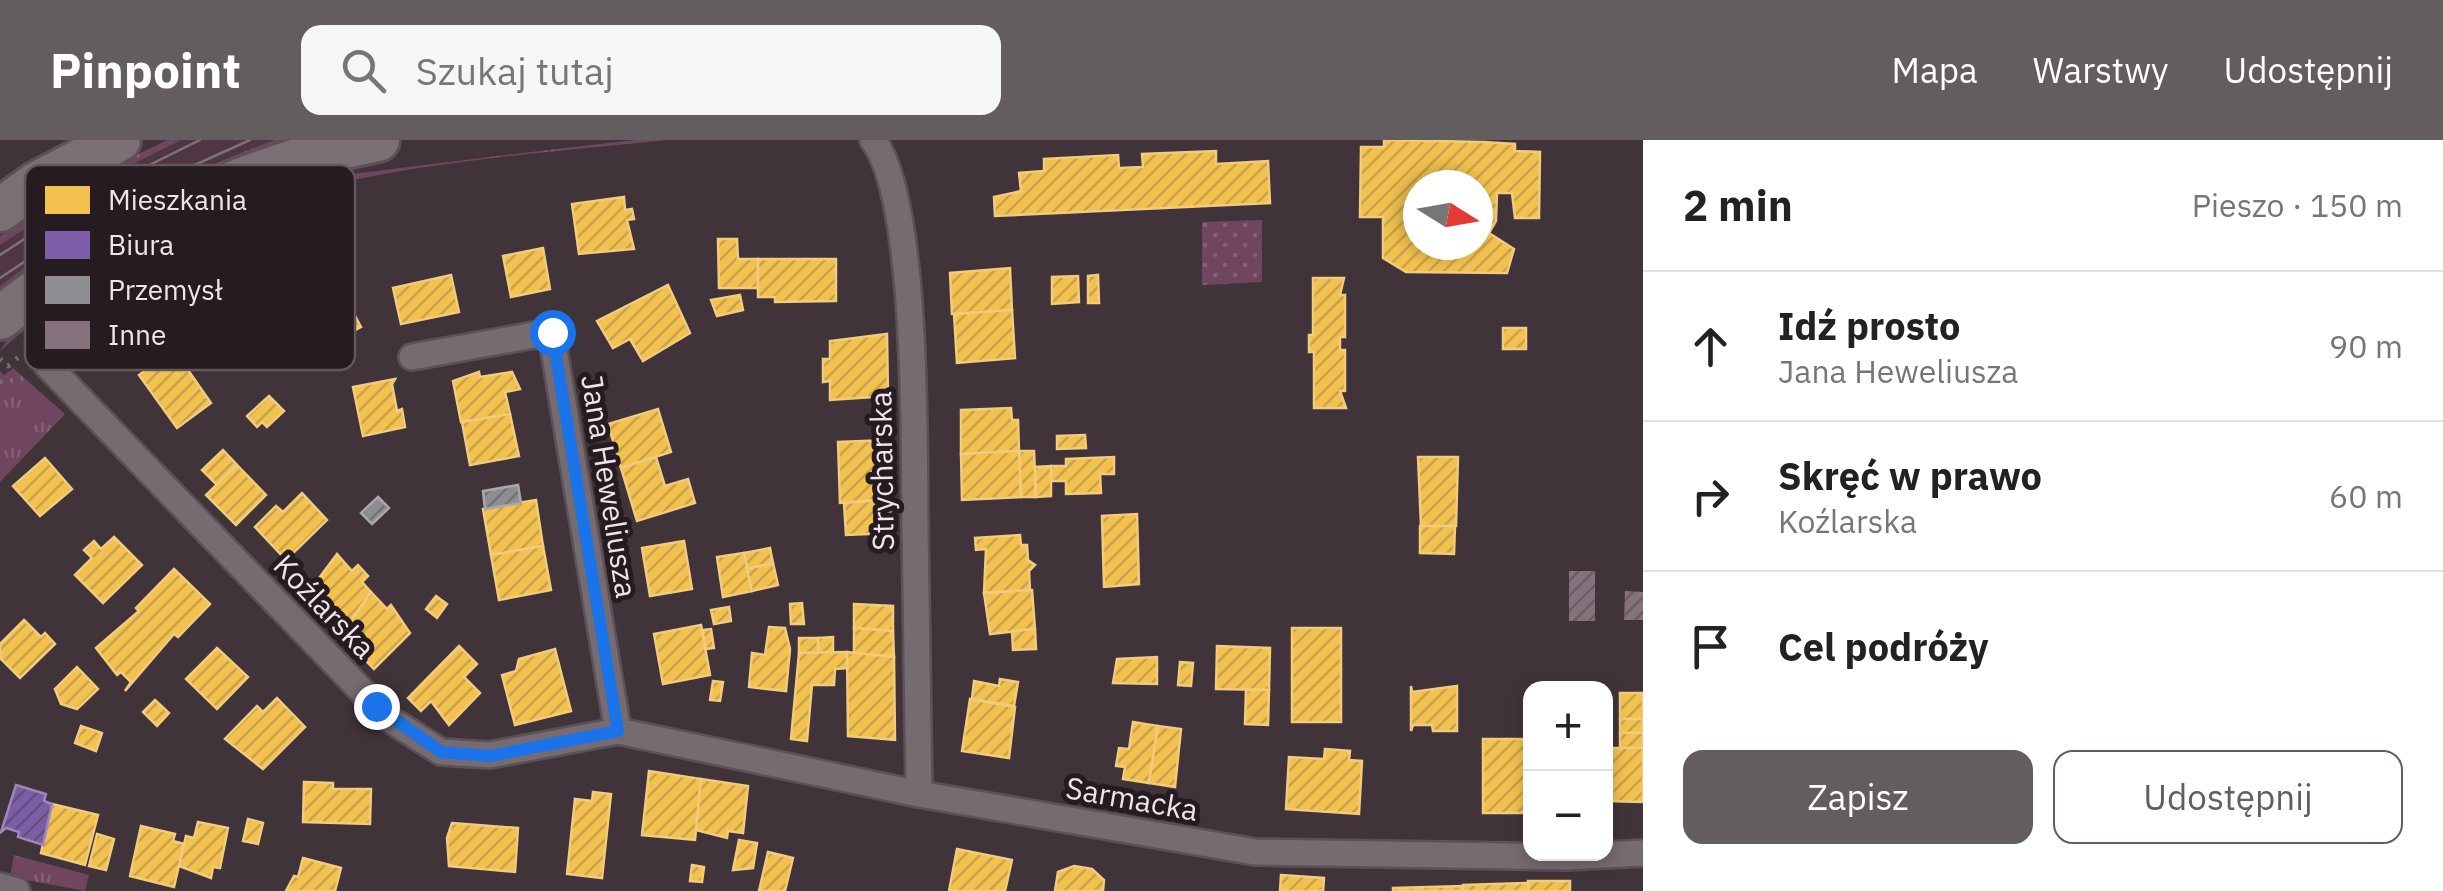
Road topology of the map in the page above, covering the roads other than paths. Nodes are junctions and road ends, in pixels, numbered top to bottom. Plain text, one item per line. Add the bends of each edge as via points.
1 (118, 140) edge
2 (378, 140) edge
3 (879, 143) edge
4 (71, 165) edge
5 (285, 165) edge
6 (25, 192) edge
7 (0, 210) edge
8 (25, 299) edge
9 (0, 318) edge
10 (412, 357) dead end
11 (41, 371) road end
12 (618, 731) junction
13 (920, 794) junction
14 (1643, 853) edge
15 (0, 886) edge
16 (17, 891) edge

1 - 4 main road
2 - 5 main road
3 - 13 street, Strycharska via 900,235 912,354
6 - 7 main road
8 - 9 main road
10 - 12 street, Jana Heweliusza via 552,332
11 - 12 street, Koźlarska via 388,718 441,752 490,756
12 - 13 street, Sarmacka
13 - 14 street, Sarmacka via 1254,852
15 - 16 street

